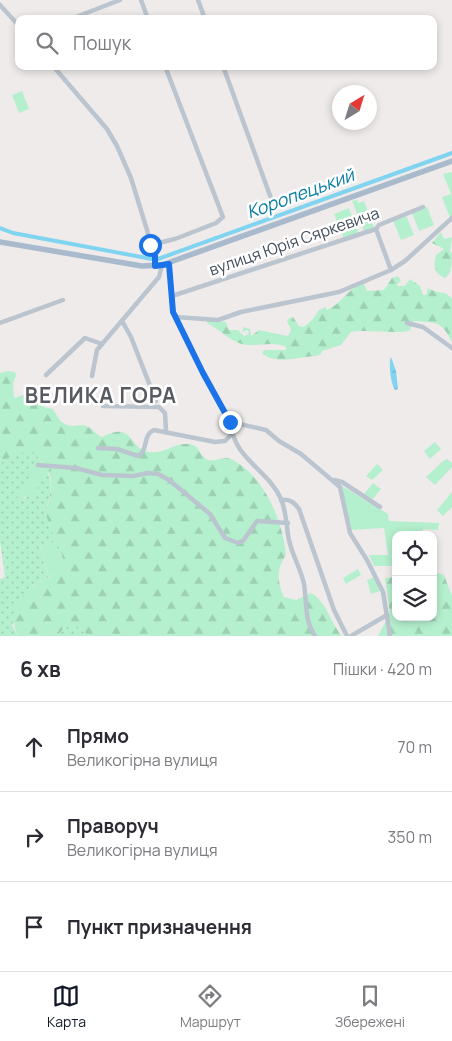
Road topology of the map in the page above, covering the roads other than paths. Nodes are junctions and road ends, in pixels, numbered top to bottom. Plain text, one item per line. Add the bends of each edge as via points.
1 (117, 0) edge
2 (140, 0) edge
3 (198, 0) edge
4 (0, 5) edge
5 (81, 15) edge
6 (146, 15) edge
7 (204, 15) edge
8 (15, 22) edge
9 (56, 70) edge
10 (167, 70) edge
11 (224, 70) edge
12 (452, 161) edge
13 (272, 201) dead end
14 (422, 207) dead end
15 (452, 218) edge
16 (376, 229) junction
17 (0, 242) edge
18 (150, 245) junction
19 (166, 264) junction
20 (155, 266) junction
21 (391, 270) junction
22 (172, 296) junction
23 (63, 300) dead end
24 (176, 317) junction
25 (122, 321) junction
26 (0, 323) edge
27 (407, 323) dead end
28 (102, 344) junction
29 (452, 348) edge
30 (46, 375) dead end
31 (92, 376) dead end
32 (156, 401) dead end
33 (103, 406) dead end
34 (230, 422) junction
35 (166, 431) junction
36 (231, 435) junction
37 (98, 448) dead end
38 (38, 465) dead end
39 (332, 480) junction
40 (281, 500) junction
41 (380, 507) dead end
42 (288, 524) junction
43 (387, 615) junction
44 (315, 636) edge
45 (347, 636) edge
46 (351, 636) edge
47 (390, 636) edge

1 - 5 street
2 - 6 street
3 - 7 street
4 - 8 street
9 - 18 street via 107,129 117,146 131,178
10 - 18 street via 223,217 216,223 175,239
11 - 13 street
12 - 19 main road
14 - 16 street, вулиця Юрія Сяркевича
15 - 21 street
16 - 21 street
16 - 22 street, вулиця Юрія Сяркевича
17 - 20 main road
18 - 20 street
19 - 20 main road
19 - 22 street
19 - 25 street
21 - 24 street via 339,292 241,312 218,320
22 - 24 street
23 - 26 street
24 - 34 street
25 - 28 street
25 - 32 street
27 - 29 street via 424,327
28 - 30 street via 85,338
28 - 31 street via 97,350
33 - 35 street via 159,407 165,413
34 - 36 street
34 - 39 street via 266,430
35 - 36 street via 214,442 225,441
35 - 37 street via 150,432 143,452 138,456 117,449
36 - 40 street via 246,460 262,472
38 - 42 street via 76,468 102,475 158,474 210,514 225,538 238,543 257,521
39 - 41 street via 342,482
39 - 43 street via 340,487 350,533 383,592
40 - 42 street
40 - 45 street via 288,499 299,509 334,610
42 - 44 street via 289,540 304,584 305,609
43 - 46 street
43 - 47 street

